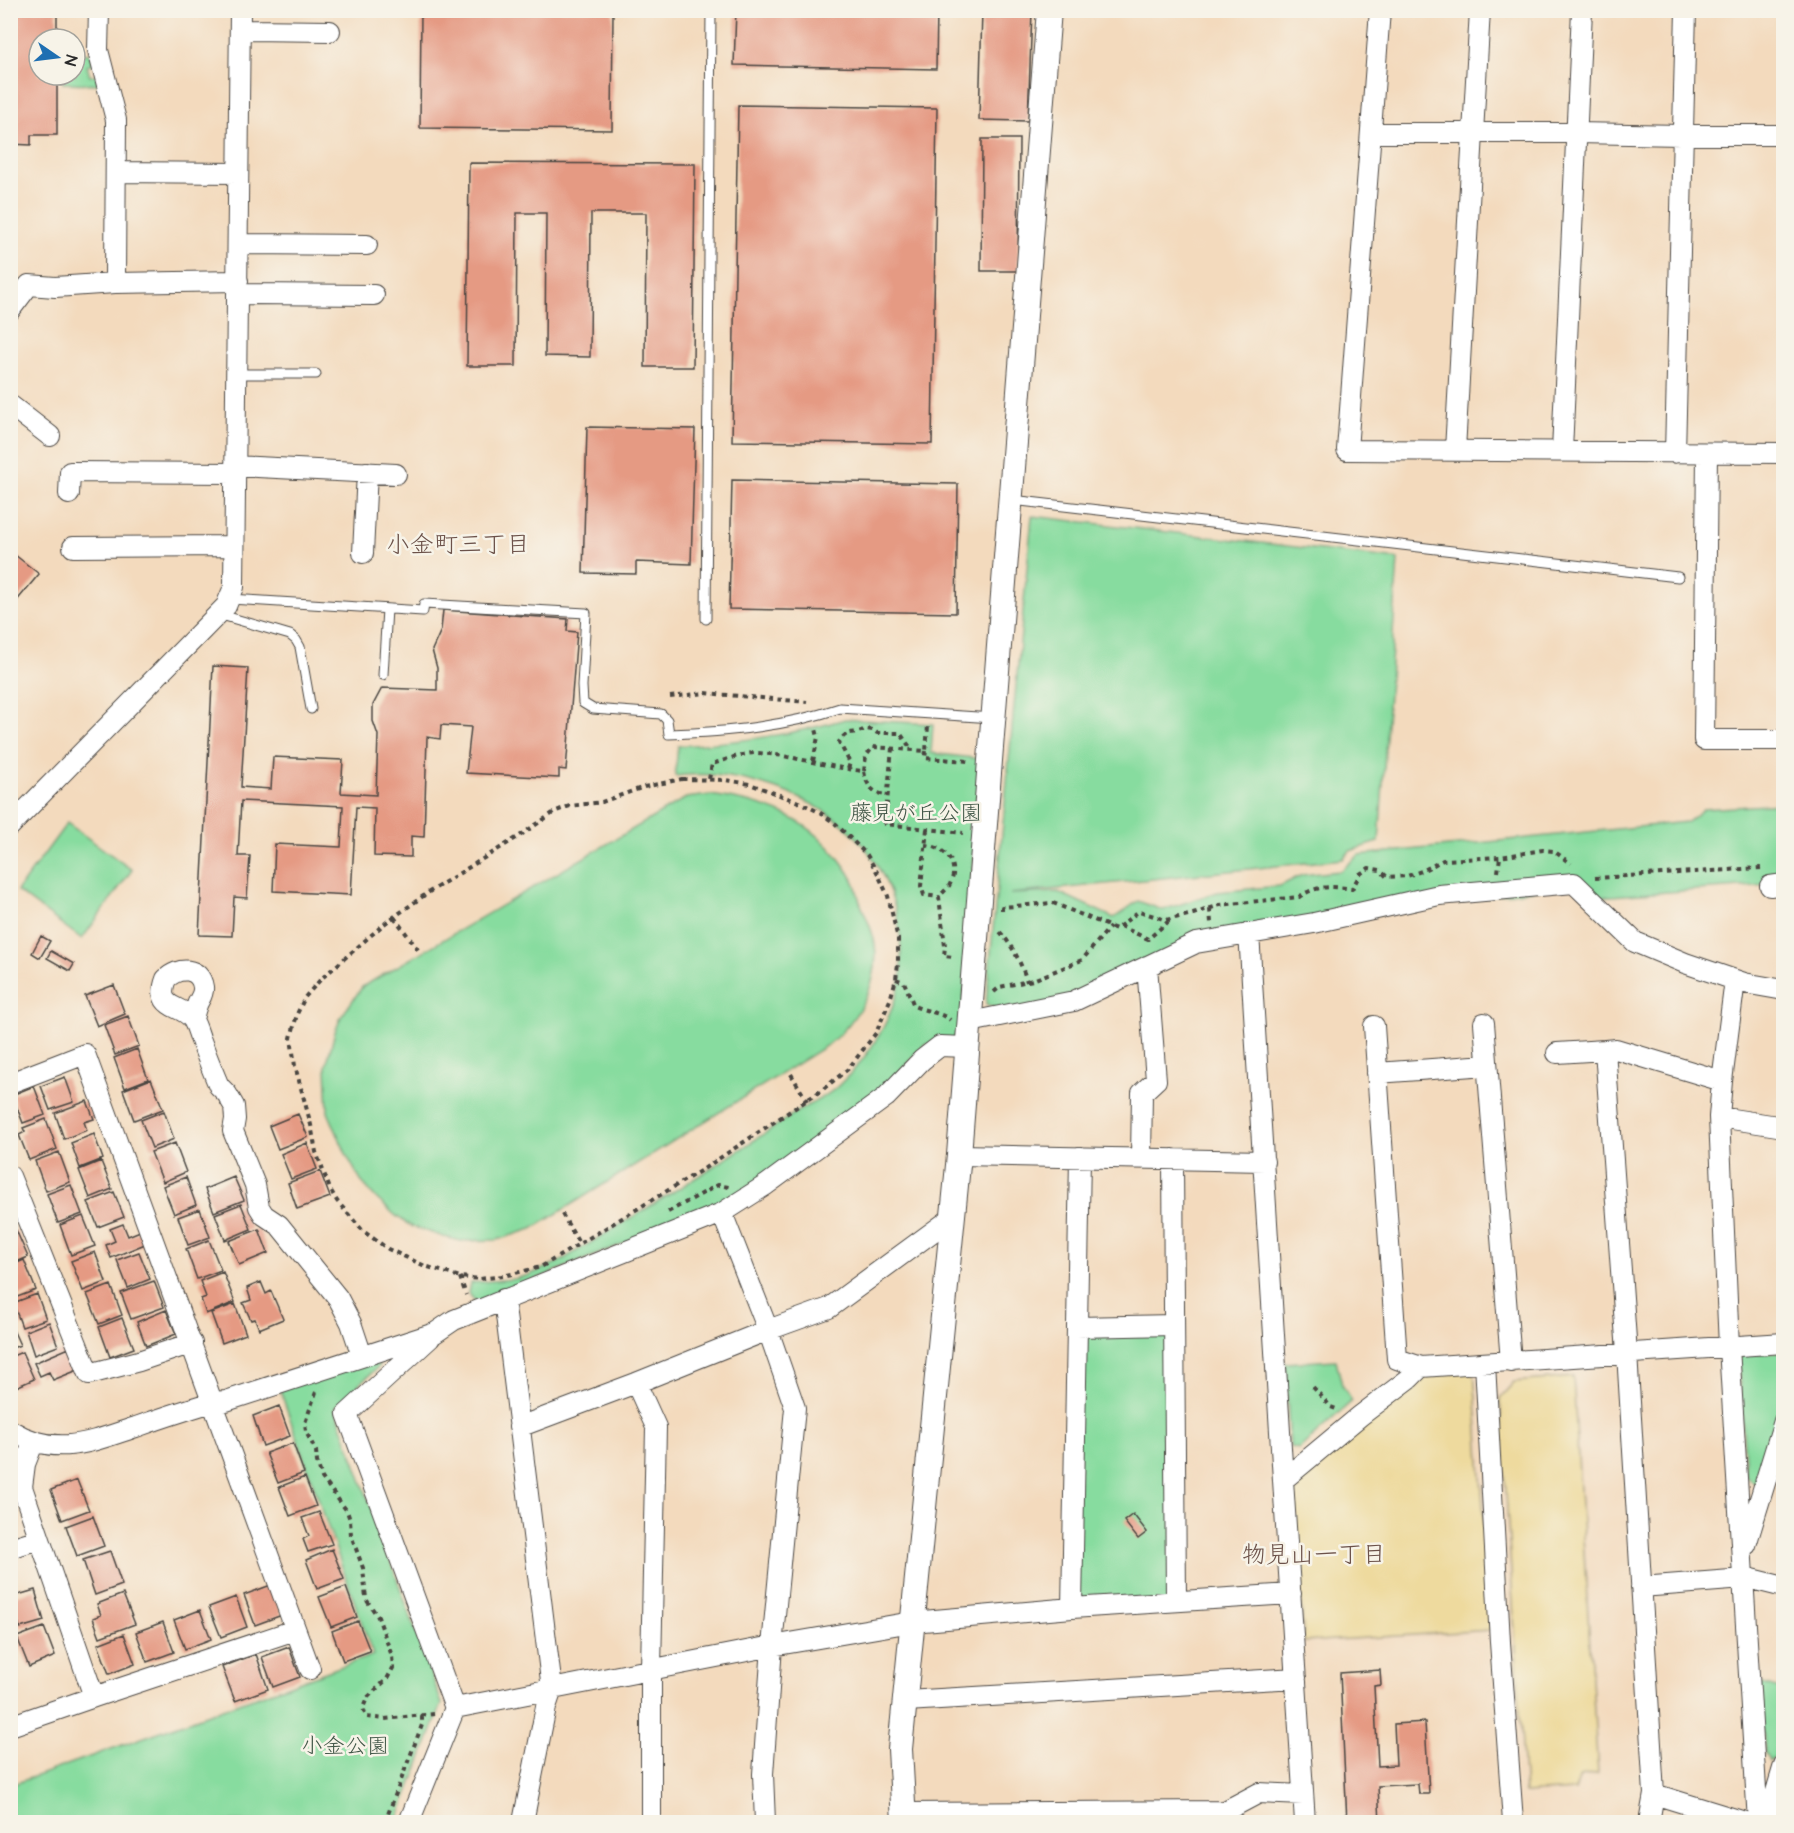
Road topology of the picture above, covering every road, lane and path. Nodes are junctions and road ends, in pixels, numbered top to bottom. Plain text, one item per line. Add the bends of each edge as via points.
1 (99, 10) edge
2 (711, 10) edge
3 (1049, 10) edge
4 (1380, 10) edge
5 (1480, 10) edge
6 (1582, 10) edge
7 (1686, 10) edge
8 (240, 20) edge
9 (330, 31) dead end
10 (1576, 132) junction
11 (1371, 133) junction
12 (1473, 133) junction
13 (1682, 135) junction
14 (1784, 135) edge
15 (116, 172) junction
16 (238, 173) junction
17 (237, 244) junction
18 (368, 244) dead end
19 (115, 283) junction
20 (238, 287) junction
21 (374, 295) dead end
22 (10, 310) edge
23 (236, 374) junction
24 (316, 374) dead end
25 (10, 405) edge
26 (50, 436) dead end
27 (1455, 450) junction
28 (1562, 451) junction
29 (1675, 453) junction
30 (1707, 453) junction
31 (1784, 453) edge
32 (235, 470) junction
33 (367, 472) junction
34 (396, 474) dead end
35 (69, 494) dead end
36 (1012, 500) junction
37 (234, 546) junction
38 (73, 547) dead end
39 (363, 553) dead end
40 (1677, 577) dead end
41 (224, 607) junction
42 (387, 609) junction
43 (706, 620) dead end
44 (383, 675) dead end
45 (670, 697) dead end
46 (840, 708) junction
47 (311, 709) dead end
48 (930, 714) junction
49 (813, 717) junction
50 (993, 718) junction
51 (1784, 740) edge
52 (892, 748) junction
53 (912, 750) junction
54 (813, 761) junction
55 (848, 769) junction
56 (864, 771) junction
57 (709, 779) junction
58 (887, 795) junction
59 (10, 826) edge
60 (927, 829) junction
61 (969, 834) dead end
62 (925, 845) junction
63 (1573, 865) dead end
64 (1592, 878) dead end
65 (1777, 885) edge
66 (939, 897) junction
67 (1002, 915) dead end
68 (394, 917) junction
69 (1171, 919) junction
70 (1001, 923) dead end
71 (1120, 926) junction
72 (1110, 927) junction
73 (1000, 932) junction
74 (1249, 933) junction
75 (999, 942) dead end
76 (419, 951) dead end
77 (959, 958) dead end
78 (1147, 966) junction
79 (896, 979) junction
80 (1735, 980) junction
81 (995, 982) dead end
82 (1027, 982) junction
83 (1784, 990) edge
84 (193, 1019) dead end
85 (970, 1022) junction
86 (1484, 1023) dead end
87 (1374, 1026) dead end
88 (945, 1027) dead end
89 (967, 1047) junction
90 (1605, 1050) junction
91 (1557, 1053) dead end
92 (1487, 1065) junction
93 (1377, 1073) junction
94 (791, 1074) dead end
95 (1722, 1081) junction
96 (10, 1083) edge
97 (807, 1101) junction
98 (1719, 1117) junction
99 (1784, 1127) edge
100 (959, 1155) junction
101 (1080, 1157) junction
102 (1141, 1158) junction
103 (1173, 1159) junction
104 (1264, 1161) junction
105 (10, 1176) edge
106 (735, 1188) dead end
107 (667, 1212) dead end
108 (722, 1213) junction
109 (562, 1214) dead end
110 (953, 1217) junction
111 (580, 1245) junction
112 (504, 1299) junction
113 (1174, 1325) junction
114 (1077, 1327) junction
115 (768, 1330) junction
116 (435, 1333) junction
117 (192, 1343) junction
118 (1784, 1343) edge
119 (1729, 1347) junction
120 (1627, 1353) junction
121 (362, 1356) junction
122 (1510, 1362) junction
123 (1485, 1363) junction
124 (1421, 1367) junction
125 (636, 1383) junction
126 (318, 1387) dead end
127 (1313, 1387) dead end
128 (212, 1402) junction
129 (1360, 1416) junction
130 (1784, 1421) edge
131 (519, 1427) junction
132 (10, 1430) edge
133 (34, 1441) junction
134 (1283, 1480) junction
135 (39, 1539) junction
136 (10, 1548) edge
137 (1742, 1557) junction
138 (1744, 1578) junction
139 (1641, 1587) junction
140 (1784, 1587) edge
141 (1291, 1594) junction
142 (1176, 1601) junction
143 (1072, 1608) junction
144 (912, 1622) junction
145 (295, 1630) junction
146 (772, 1646) junction
147 (310, 1669) dead end
148 (651, 1669) junction
149 (1296, 1678) junction
150 (552, 1689) junction
151 (94, 1697) junction
152 (906, 1701) junction
153 (447, 1711) junction
154 (422, 1714) junction
155 (10, 1726) edge
156 (1784, 1765) edge
157 (1654, 1794) junction
158 (1303, 1795) junction
159 (903, 1817) edge
160 (385, 1822) edge
161 (409, 1822) edge
162 (523, 1822) edge
163 (651, 1822) edge
164 (765, 1822) edge
165 (1305, 1822) edge
166 (1513, 1822) edge
167 (1649, 1822) edge
168 (1745, 1822) edge
169 (1758, 1822) edge
170 (1767, 1822) edge

1 - 15 street via 98,50 116,120
2 - 43 lane
3 - 36 street
4 - 11 street
5 - 12 street
6 - 10 street
7 - 13 street
8 - 9 street
8 - 16 street
10 - 12 street
10 - 13 street
10 - 28 street
11 - 12 street
11 - 27 street via 1347,450
12 - 27 street
13 - 14 street
13 - 29 street
15 - 16 street
15 - 19 street
16 - 17 street
17 - 18 street
17 - 20 street
19 - 20 street
19 - 22 street via 29,285
20 - 21 street
20 - 23 street
23 - 24 lane
23 - 32 street
25 - 26 street
27 - 28 street
28 - 29 street
29 - 30 street
30 - 31 street
30 - 51 street via 1704,740
32 - 33 street
32 - 35 street via 70,472
32 - 37 street
33 - 34 street
33 - 39 street
36 - 40 lane
36 - 50 street
37 - 38 street
37 - 41 street via 234,587
41 - 42 lane
41 - 47 lane via 296,640
41 - 59 street
42 - 44 lane
42 - 49 lane via 423,611 424,604 586,613 583,703 593,709 661,714 667,720 669,734 757,729
45 - 46 path via 705,693
46 - 48 lane
46 - 49 lane
48 - 50 lane
48 - 53 path via 926,751
49 - 54 path via 818,737
50 - 85 street
52 - 53 path
52 - 56 path via 873,747 866,756
52 - 58 path
53 - 55 path via 900,733 877,734 865,729 851,732 839,742 850,764
54 - 55 path
54 - 57 path via 755,753 712,764
55 - 56 path
56 - 58 path via 871,789
57 - 68 path via 663,782 602,802 556,811
57 - 79 path via 750,784 819,812 867,855 888,896 894,919 898,939
58 - 60 path via 885,824
60 - 61 path
60 - 62 path
62 - 66 path via 921,886 924,895
62 - 66 path via 944,851 951,861 949,886
63 - 69 path via 1554,851 1542,850 1500,858 1443,860 1407,876 1387,877 1380,870 1369,868 1360,874 1352,889 1322,887 1299,897 1220,905
64 - 65 path via 1770,868
66 - 77 path via 944,956
67 - 72 path via 1002,907 1053,903
68 - 76 path
68 - 111 path via 305,997 291,1038 316,1152 330,1189 363,1231 388,1249 408,1260 460,1277 480,1279 524,1272
69 - 71 path via 1139,911
69 - 71 path via 1148,939
70 - 73 path
71 - 72 path
72 - 82 path via 1082,960
73 - 75 path
73 - 82 path
74 - 78 street via 1196,943
74 - 80 street via 1439,895 1574,884 1635,942
74 - 104 street
78 - 85 street via 1074,1001
78 - 102 street via 1156,1080 1142,1093
79 - 88 path via 904,982 914,1006 953,1023
79 - 97 path via 883,1019 867,1047 837,1080
80 - 83 street
80 - 95 street
81 - 82 path via 994,992 1000,987
84 - 121 street via 219,1086 234,1106 232,1131 255,1185 259,1207 279,1225 338,1298
85 - 89 street
86 - 92 street
87 - 93 street
89 - 100 street
89 - 108 street via 940,1046 886,1097
90 - 91 street
90 - 95 street via 1616,1049
90 - 120 street
92 - 93 street
92 - 122 street
93 - 124 street via 1397,1359
94 - 97 path
95 - 98 street
96 - 117 street via 85,1054
97 - 111 path
98 - 99 street
98 - 119 street
100 - 101 street
100 - 110 street
101 - 102 street
101 - 114 street
102 - 103 street
103 - 104 street
103 - 113 street
104 - 134 street
105 - 117 street via 89,1374
106 - 107 path via 718,1185
108 - 112 street
108 - 115 street
109 - 111 path
110 - 115 street via 828,1308
110 - 144 street
112 - 116 street via 454,1320
112 - 131 street
113 - 114 street
113 - 142 street
114 - 143 street
115 - 125 street
115 - 146 street via 795,1408
116 - 121 street
116 - 153 street via 347,1414
117 - 128 street
118 - 119 street
119 - 120 street
119 - 137 street
120 - 122 street
120 - 139 street
121 - 128 street via 226,1401
122 - 123 street
123 - 124 street
123 - 166 street
124 - 129 street
125 - 131 street
125 - 148 street via 656,1427
126 - 154 path via 305,1422 306,1432 316,1450 322,1479 347,1511 363,1568 366,1599 378,1617 392,1656 393,1668 387,1679 367,1698 363,1708 366,1717 385,1719
127 - 129 path via 1331,1407
128 - 133 street via 83,1444
128 - 145 street
129 - 134 street
130 - 137 street
131 - 150 street
132 - 133 street
133 - 135 street via 22,1487
134 - 141 street
135 - 136 street
135 - 151 street
137 - 138 street
138 - 139 street
138 - 140 street
138 - 169 street
139 - 157 street
141 - 142 street
141 - 149 street
142 - 143 street
143 - 144 street
144 - 146 street
144 - 152 street
145 - 147 street
145 - 151 street
146 - 148 street
146 - 164 street via 763,1774
148 - 150 street
148 - 163 street
149 - 152 street
149 - 158 street
150 - 153 street
150 - 162 street
151 - 155 street
152 - 159 street via 900,1749
153 - 154 path
153 - 161 street
154 - 160 path via 422,1725
156 - 170 street
157 - 167 street
157 - 168 street
158 - 159 street via 1259,1793 1225,1811
158 - 165 street

